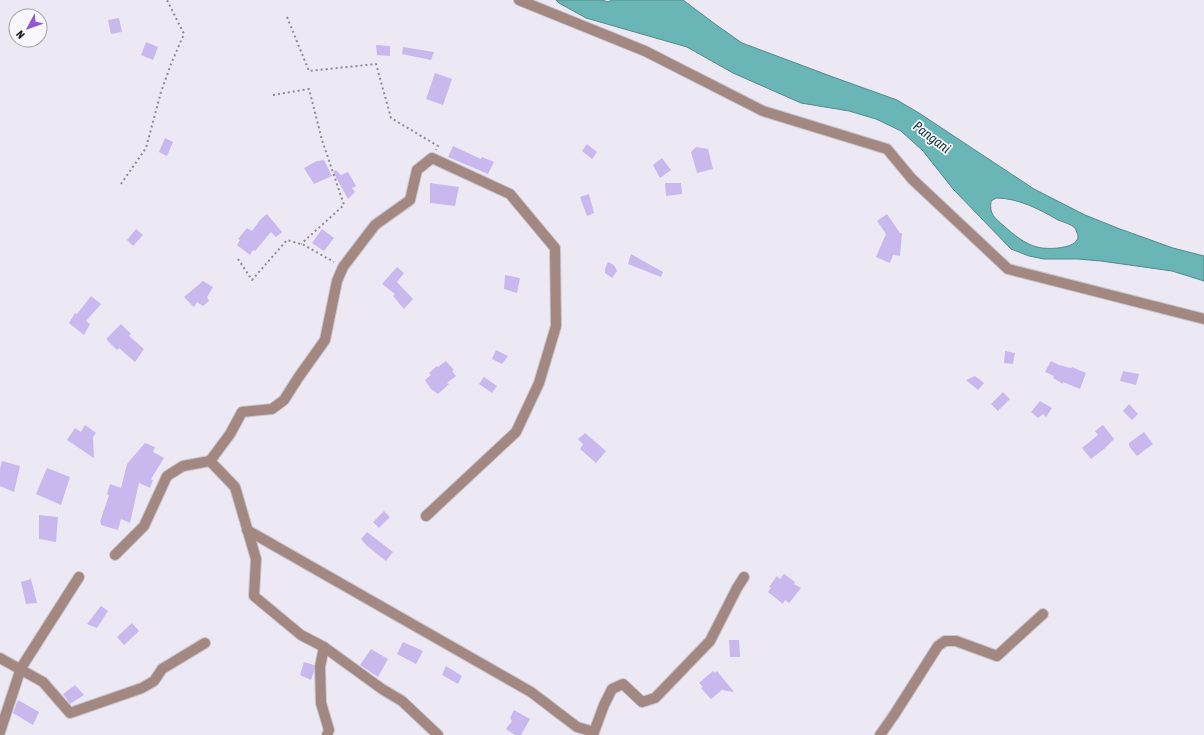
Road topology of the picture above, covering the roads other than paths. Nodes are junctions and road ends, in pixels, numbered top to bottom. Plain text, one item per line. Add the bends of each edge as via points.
1 (519, 0) edge
2 (1204, 319) edge
3 (210, 462) junction
4 (426, 516) dead end
5 (247, 530) junction
6 (115, 555) dead end
7 (80, 577) dead end
8 (744, 577) dead end
9 (1043, 614) dead end
10 (205, 643) dead end
11 (324, 647) junction
12 (0, 658) edge
13 (21, 668) junction
14 (0, 732) edge
15 (327, 735) edge
16 (438, 735) edge
17 (880, 735) edge

1 - 2 street via 645,51 764,111 887,149 912,179 1008,269
3 - 4 street via 242,412 272,409 284,400 326,340 337,281 343,267 375,225 410,200 417,170 432,158 510,194 555,248 556,326 540,383 516,432
3 - 5 street via 235,487
3 - 6 street via 183,466 168,476 144,526
5 - 8 street via 531,692 577,727 594,732 612,689 623,684 642,702 655,698 710,641
5 - 11 street via 256,559 254,596 301,635
7 - 13 street
9 - 17 street via 997,656 956,641 945,641 938,646
10 - 13 street via 162,669 154,681 142,688 70,713 43,682
11 - 15 street via 320,668 321,703 329,730
11 - 16 street via 402,701
12 - 13 street
13 - 14 street

